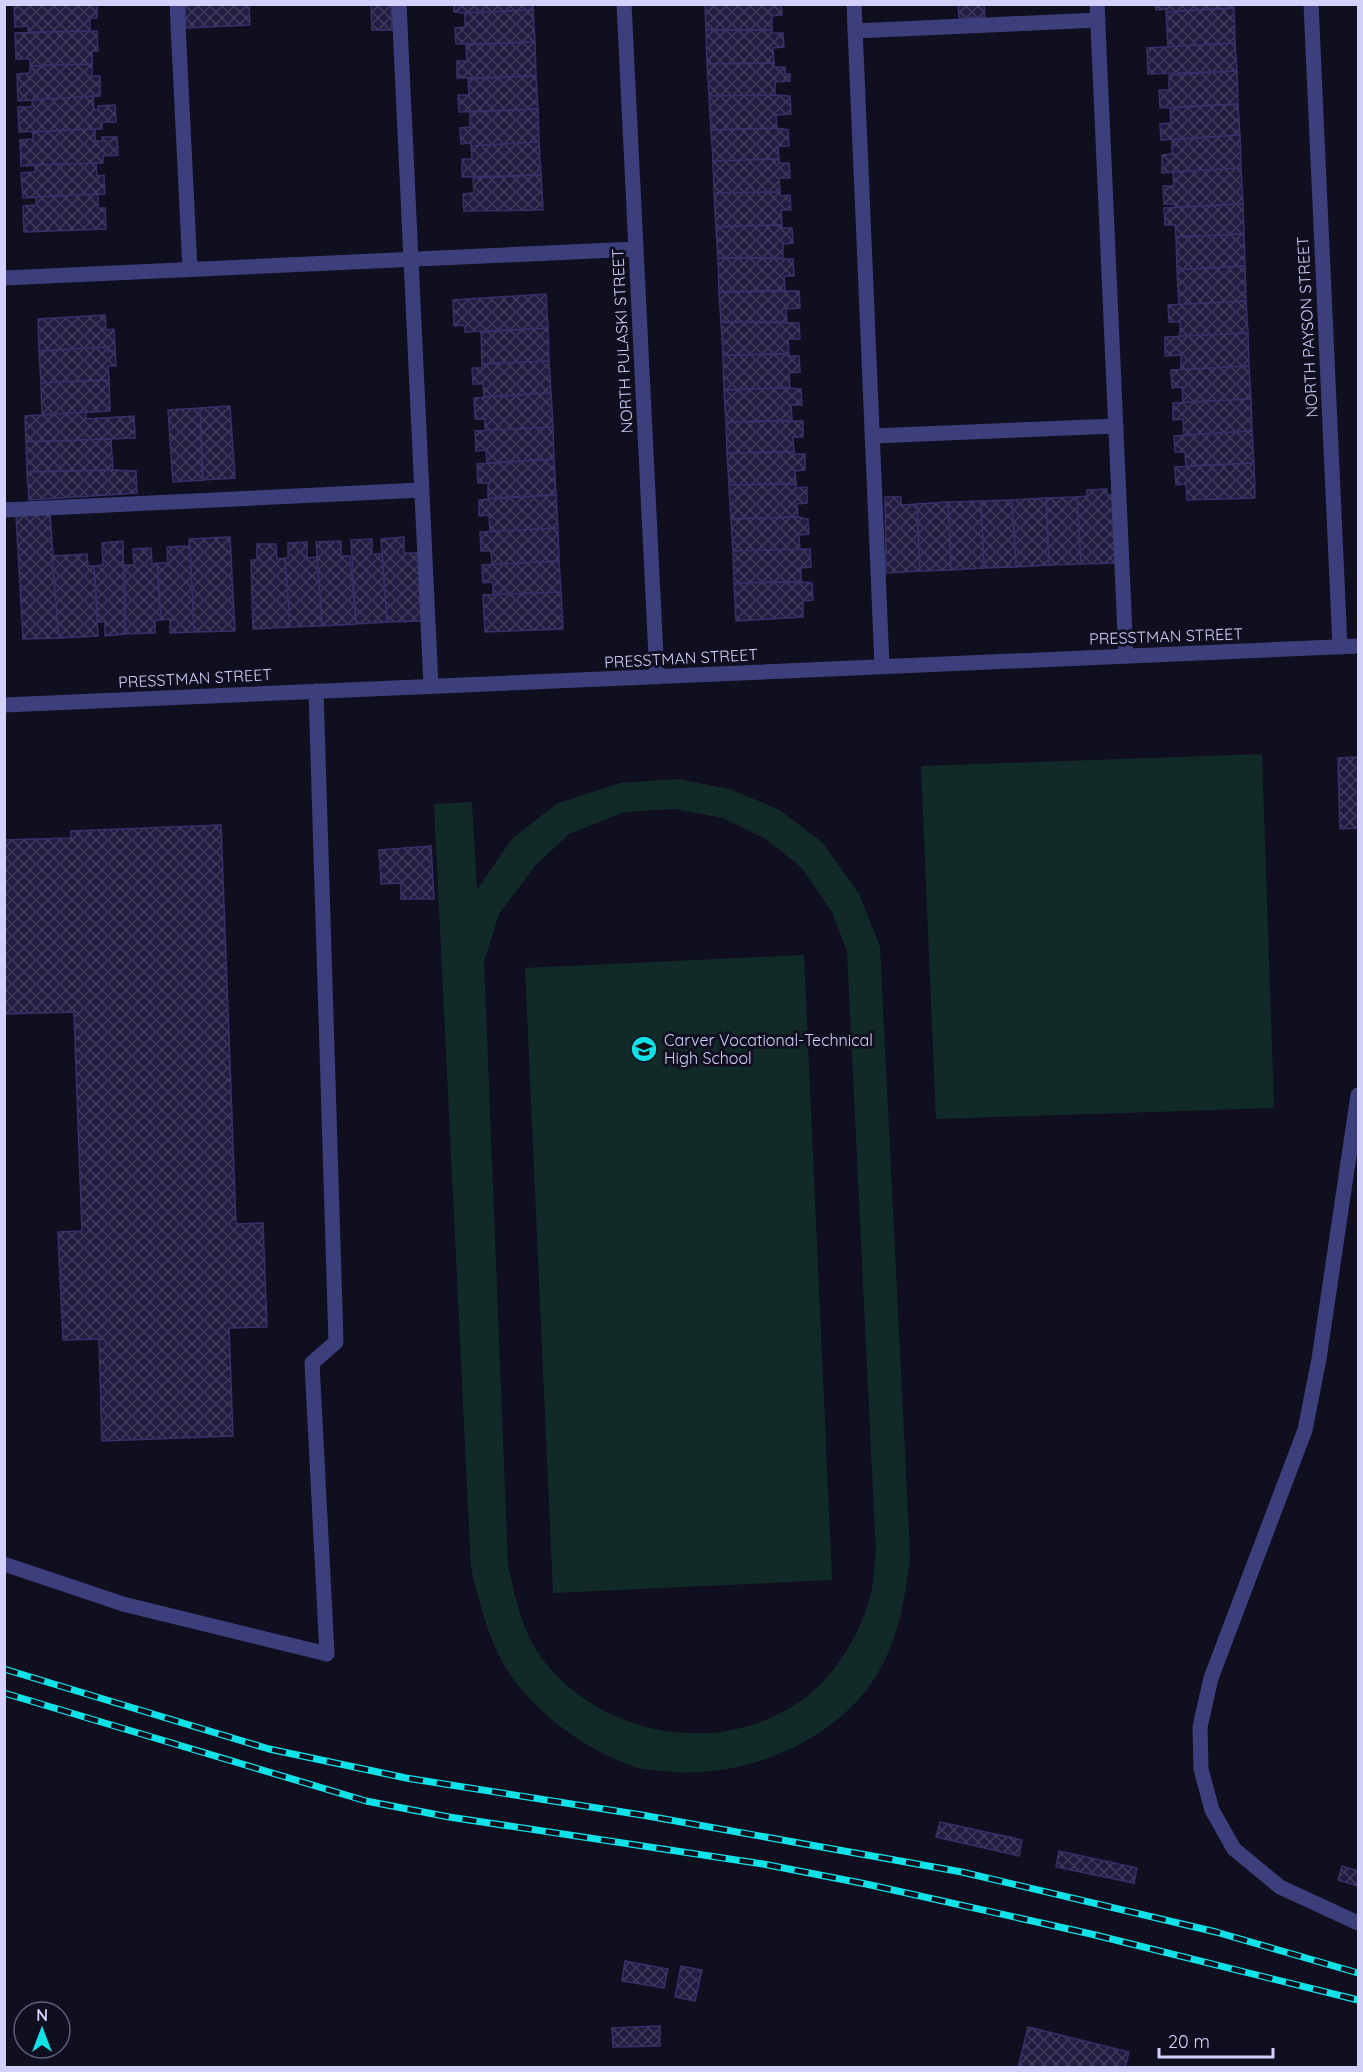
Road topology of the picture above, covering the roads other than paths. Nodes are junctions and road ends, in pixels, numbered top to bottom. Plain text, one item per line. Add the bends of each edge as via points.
1 (177, 4) edge
2 (399, 4) edge
3 (624, 4) edge
4 (854, 4) edge
5 (1097, 4) edge
6 (1311, 4) edge
7 (1098, 20) junction
8 (855, 31) junction
9 (636, 249) junction
10 (411, 259) junction
11 (190, 269) junction
12 (4, 278) edge
13 (1116, 426) junction
14 (873, 436) junction
15 (422, 490) junction
16 (4, 510) edge
17 (1359, 646) edge
18 (1340, 647) junction
19 (1126, 656) junction
20 (882, 666) junction
21 (657, 676) junction
22 (431, 686) junction
23 (316, 691) junction
24 (4, 705) edge
25 (1359, 1095) edge
26 (4, 1563) edge
27 (1359, 1923) edge

1 - 11 street
2 - 10 street
3 - 9 street, NORTH PULASKI STREET
4 - 8 street
5 - 7 street
6 - 18 street, NORTH PAYSON STREET
7 - 8 street
7 - 13 street
8 - 14 street
9 - 10 street
9 - 21 street, NORTH PULASKI STREET
10 - 11 street
10 - 15 street
11 - 12 street
13 - 14 street
13 - 19 street
14 - 20 street
15 - 16 street
15 - 22 street
17 - 18 street, PRESSTMAN STREET
18 - 19 street, PRESSTMAN STREET
19 - 20 street, PRESSTMAN STREET
20 - 21 street, PRESSTMAN STREET
21 - 22 street, PRESSTMAN STREET
22 - 23 street, PRESSTMAN STREET
23 - 24 street, PRESSTMAN STREET
23 - 26 street via 336,1342 312,1363 327,1654 123,1604
25 - 27 street via 1305,1430 1211,1678 1200,1726 1201,1769 1212,1810 1234,1849 1280,1887

